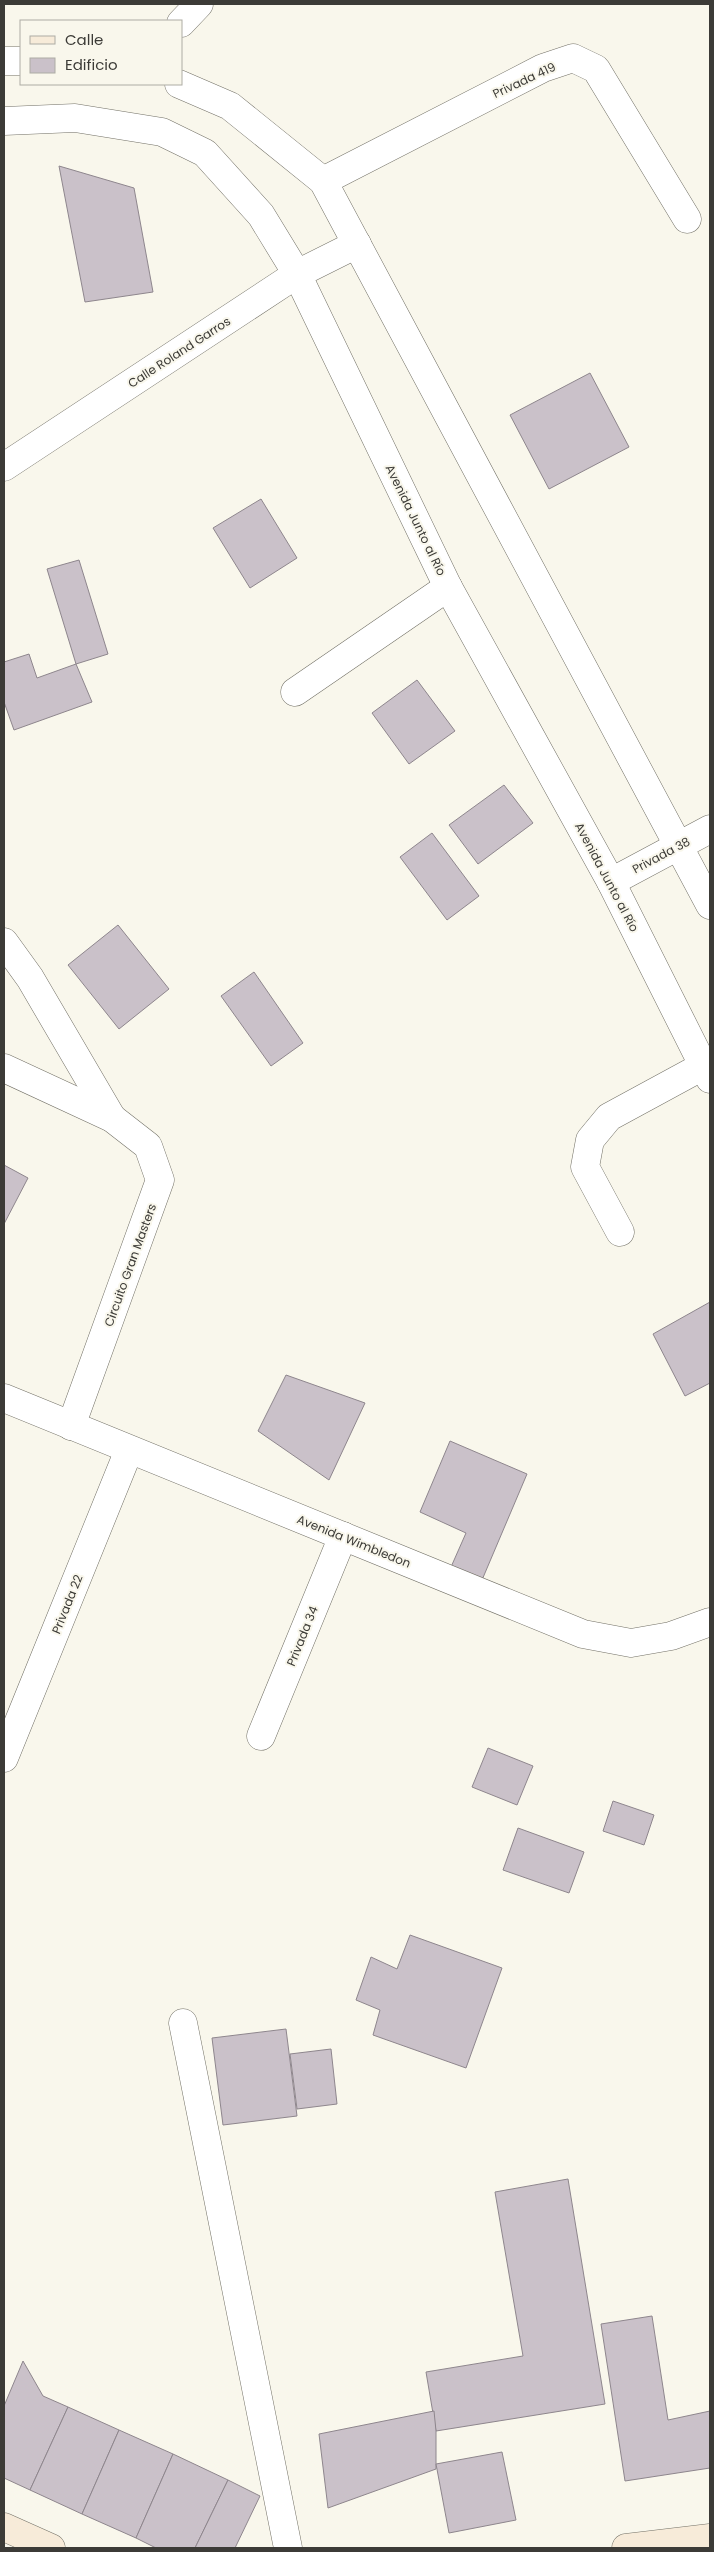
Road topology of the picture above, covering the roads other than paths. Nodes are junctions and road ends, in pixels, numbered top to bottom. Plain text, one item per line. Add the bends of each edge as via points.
1 (199, 4) edge
2 (182, 22) edge
3 (4, 61) edge
4 (20, 61) edge
5 (181, 85) edge
6 (4, 121) edge
7 (323, 181) junction
8 (687, 219) dead end
9 (357, 244) junction
10 (297, 274) junction
11 (4, 467) edge
12 (448, 587) junction
13 (295, 692) dead end
14 (710, 829) edge
15 (679, 846) junction
16 (611, 882) junction
17 (710, 905) edge
18 (4, 942) edge
19 (4, 1068) edge
20 (707, 1073) edge
21 (112, 1118) junction
22 (620, 1232) dead end
23 (4, 1398) edge
24 (72, 1426) junction
25 (129, 1450) junction
26 (342, 1536) junction
27 (710, 1622) edge
28 (261, 1736) dead end
29 (4, 1758) edge
30 (183, 2023) dead end
31 (4, 2528) edge
32 (710, 2538) edge
33 (51, 2548) edge
34 (288, 2548) edge
35 (626, 2548) edge

1 - 2 street
3 - 4 street
5 - 7 street via 230,106
6 - 10 street, Avenida Junto al Río via 75,118 162,132 206,153 261,215
7 - 8 street, Privada 419 via 543,68 573,58 596,69
7 - 9 street
9 - 10 street, Calle Roland Garros
9 - 15 street
10 - 11 street, Calle Roland Garros
10 - 12 street, Avenida Junto al Río
12 - 13 street
12 - 16 street, Avenida Junto al Río
14 - 15 street, Privada 38
15 - 16 street, Privada 38
15 - 17 street
16 - 20 street, Avenida Junto al Río
18 - 21 street, Circuito Gran Masters via 30,978
19 - 21 street, Circuito Gran Masters
20 - 22 street via 608,1117 590,1140 584,1167
21 - 24 street, Circuito Gran Masters via 148,1146 160,1180
23 - 24 street, Avenida Wimbledon
24 - 25 street, Avenida Wimbledon
25 - 26 street, Avenida Wimbledon
25 - 29 street, Privada 22
26 - 27 street, Avenida Wimbledon via 583,1634 631,1643 671,1636
26 - 28 street, Privada 34
30 - 34 street
31 - 33 main road
32 - 35 main road

